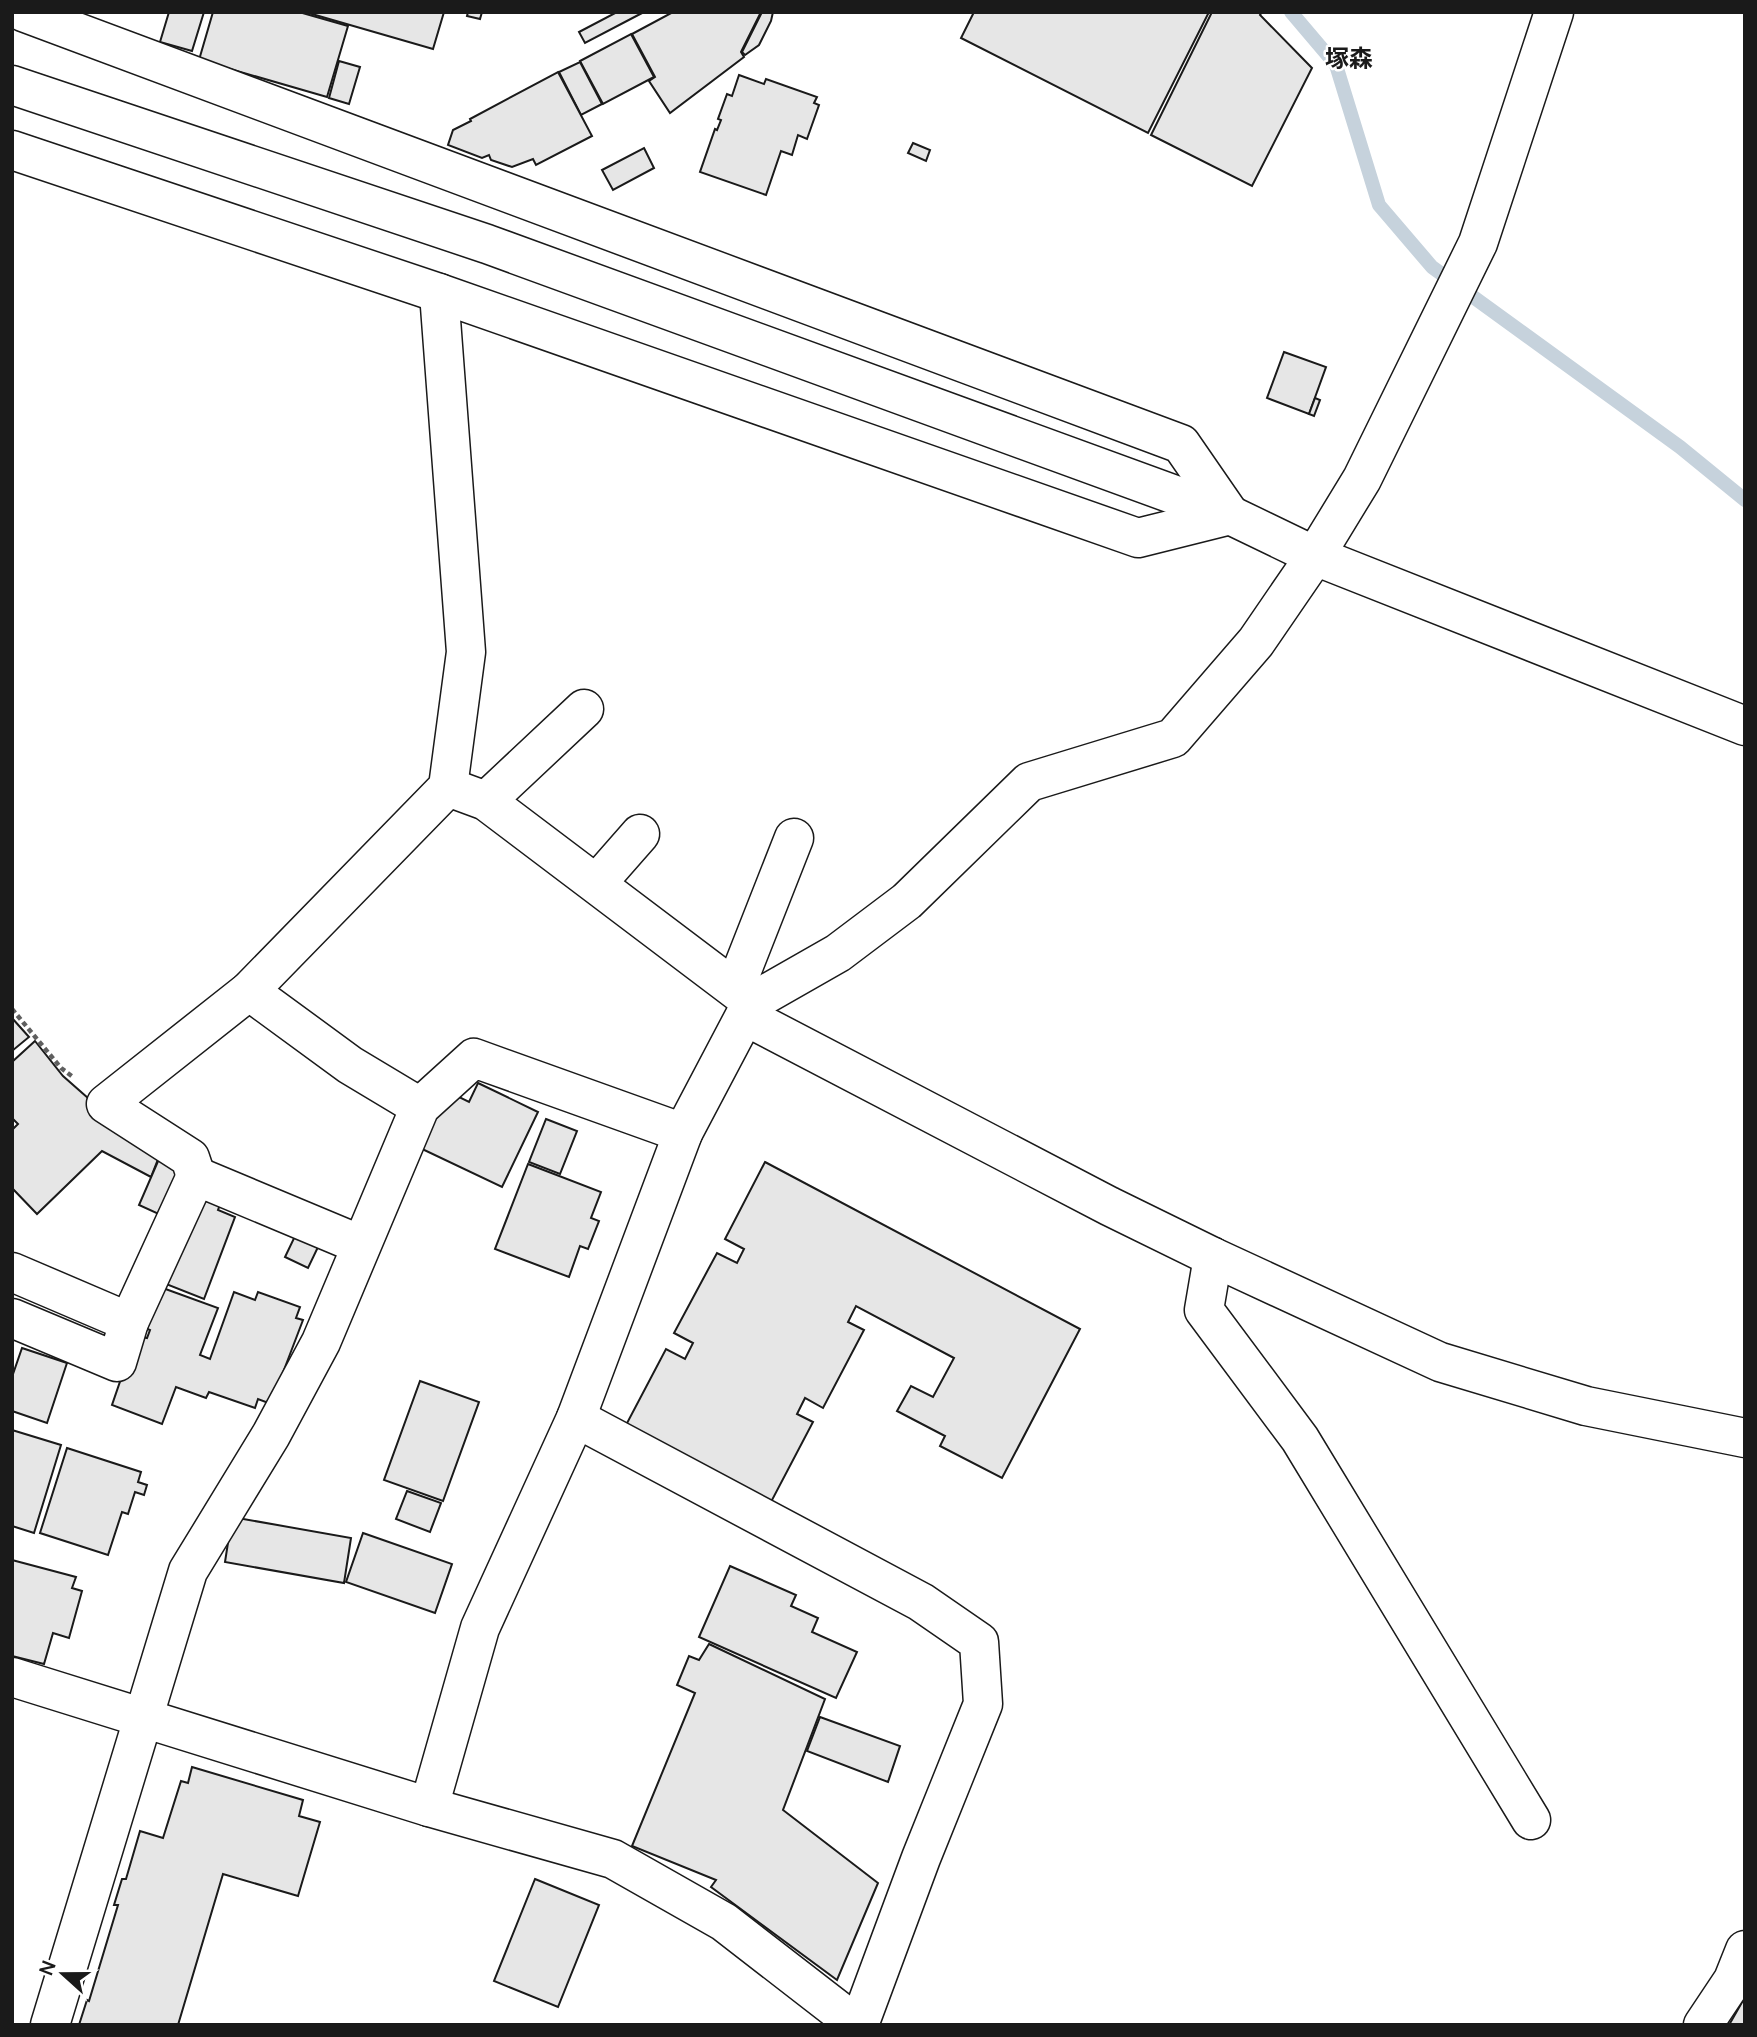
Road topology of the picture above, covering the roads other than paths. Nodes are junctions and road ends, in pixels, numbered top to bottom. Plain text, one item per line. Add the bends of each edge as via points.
1 (23, 12) edge
2 (1554, 12) edge
3 (12, 85) edge
4 (12, 150) edge
5 (439, 293) junction
6 (1230, 515) junction
7 (1315, 556) junction
8 (584, 709) dead end
9 (1745, 726) edge
10 (448, 787) junction
11 (486, 801) junction
12 (640, 834) dead end
13 (794, 838) dead end
14 (597, 883) junction
15 (249, 991) junction
16 (744, 1002) junction
17 (420, 1107) junction
18 (683, 1133) junction
19 (196, 1176) junction
20 (361, 1245) junction
21 (1213, 1257) junction
22 (12, 1272) edge
23 (12, 1318) edge
24 (129, 1322) junction
25 (576, 1418) junction
26 (1745, 1438) edge
27 (12, 1677) edge
28 (144, 1717) junction
29 (429, 1807) junction
30 (1531, 1821) dead end
31 (1745, 1950) edge
32 (50, 2025) edge
33 (858, 2025) edge
34 (1703, 2025) edge

1 - 6 street via 1181,444
2 - 7 street via 1478,243 1362,479
3 - 6 street via 487,244
4 - 5 street
5 - 6 street via 1138,538
5 - 10 street via 466,652
6 - 7 street
7 - 9 street
7 - 16 street via 1256,642 1173,738 1029,782 907,901 838,953
8 - 11 street
10 - 11 street
10 - 15 street
11 - 14 street
12 - 14 street
13 - 16 street
14 - 16 street
15 - 17 street via 350,1065
15 - 19 street via 106,1104 190,1158
16 - 18 street
16 - 21 street via 1109,1206
17 - 18 street via 474,1058
17 - 20 street
18 - 25 street
19 - 20 street
19 - 24 street
20 - 28 street via 315,1354 188,1571
21 - 26 street via 1440,1362 1586,1406
21 - 30 street via 1204,1310 1300,1439
22 - 24 street
23 - 24 street via 117,1362
25 - 29 street via 480,1628
25 - 33 street via 921,1602 979,1642 983,1704
27 - 28 street
28 - 29 street
28 - 32 street
29 - 33 street via 612,1859 724,1922
31 - 34 street via 1733,1980

